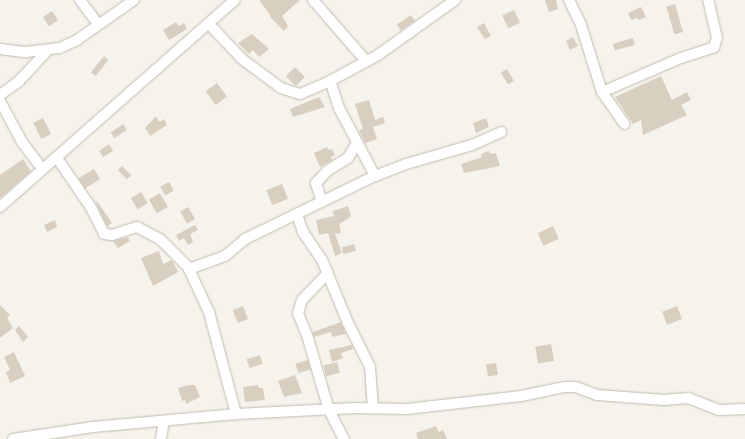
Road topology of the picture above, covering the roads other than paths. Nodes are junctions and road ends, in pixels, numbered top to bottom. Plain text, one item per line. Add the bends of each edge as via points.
1 (80, 0) edge
2 (134, 0) edge
3 (235, 0) edge
4 (313, 0) edge
5 (455, 0) edge
6 (569, 0) edge
7 (708, 0) edge
8 (98, 24) junction
9 (209, 24) junction
10 (0, 49) edge
11 (48, 50) junction
12 (366, 61) junction
13 (330, 81) junction
14 (602, 92) junction
15 (0, 95) edge
16 (0, 101) edge
17 (624, 124) dead end
18 (501, 132) dead end
19 (357, 143) junction
20 (57, 158) junction
21 (42, 168) junction
22 (375, 176) junction
23 (322, 202) junction
24 (0, 208) edge
25 (297, 214) junction
26 (189, 269) junction
27 (328, 273) junction
28 (374, 408) junction
29 (745, 409) edge
30 (329, 410) junction
31 (236, 414) junction
32 (164, 421) junction
33 (13, 439) edge
34 (161, 439) edge
35 (344, 439) edge

1 - 8 street
2 - 8 street
3 - 9 street
4 - 12 street
5 - 12 street
6 - 14 street
7 - 14 street via 718,38 714,47 681,58
8 - 11 street via 77,40
9 - 13 street via 242,59 281,88 300,94
9 - 20 street via 106,112
10 - 11 street via 26,52
11 - 15 street via 19,81
12 - 13 street
13 - 19 street via 339,108
14 - 17 street
16 - 21 street via 22,142
18 - 22 street via 449,153 406,164
19 - 22 street
19 - 23 street via 348,158 327,171 316,183
20 - 21 street
20 - 26 street via 90,206 104,234 112,235 137,227 161,240
21 - 24 street
22 - 23 street
23 - 25 street
25 - 26 street via 245,239 225,256
25 - 27 street via 303,232
26 - 31 street via 209,312
27 - 28 street via 348,323 370,367
27 - 30 street via 302,300 298,313
28 - 29 street via 407,409 521,396 565,386 576,387 597,395 664,400 688,398 719,410
28 - 30 street
30 - 31 street
30 - 35 street
31 - 32 street
32 - 33 street via 94,426
32 - 34 street

